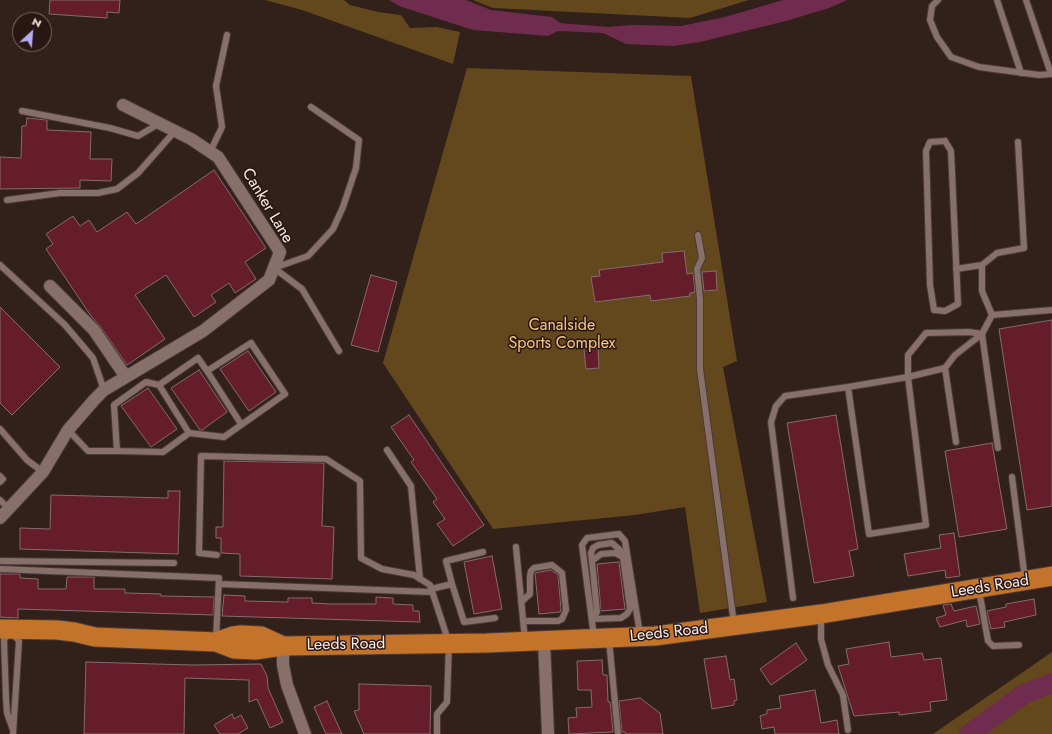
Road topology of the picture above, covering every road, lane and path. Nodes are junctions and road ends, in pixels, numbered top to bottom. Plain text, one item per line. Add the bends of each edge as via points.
1 (938, 0) edge
2 (997, 0) edge
3 (1026, 0) edge
4 (227, 35) dead end
5 (1021, 72) junction
6 (1052, 74) edge
7 (123, 105) dead end
8 (311, 107) dead end
9 (22, 111) dead end
10 (160, 123) junction
11 (175, 131) junction
12 (1018, 142) dead end
13 (210, 152) junction
14 (7, 200) dead end
15 (698, 235) dead end
16 (0, 265) edge
17 (982, 265) junction
18 (274, 268) junction
19 (956, 269) junction
20 (50, 286) dead end
21 (1052, 310) edge
22 (992, 315) junction
23 (982, 334) junction
24 (339, 351) dead end
25 (945, 368) junction
26 (207, 371) junction
27 (126, 377) junction
28 (908, 377) junction
29 (159, 385) junction
30 (848, 387) junction
31 (104, 390) junction
32 (242, 424) junction
33 (0, 429) edge
34 (68, 430) junction
35 (189, 433) junction
36 (956, 442) dead end
37 (998, 448) dead end
38 (387, 450) dead end
39 (117, 451) junction
40 (42, 472) junction
41 (0, 476) edge
42 (1012, 477) dead end
43 (0, 482) edge
44 (0, 500) edge
45 (9, 509) junction
46 (0, 518) edge
47 (516, 547) dead end
48 (483, 552) dead end
49 (217, 555) dead end
50 (623, 557) junction
51 (0, 561) edge
52 (592, 562) junction
53 (174, 563) dead end
54 (0, 569) edge
55 (1052, 576) edge
56 (420, 579) junction
57 (1025, 581) junction
58 (219, 584) junction
59 (452, 584) junction
60 (979, 588) junction
61 (431, 590) junction
62 (793, 598) dead end
63 (521, 602) junction
64 (630, 609) junction
65 (821, 614) junction
66 (495, 618) dead end
67 (592, 619) junction
68 (523, 621) junction
69 (734, 625) junction
70 (639, 628) junction
71 (7, 636) edge
72 (602, 638) junction
73 (534, 641) junction
74 (216, 642) junction
75 (449, 643) junction
76 (1019, 645) dead end
77 (283, 646) junction
78 (848, 730) dead end
79 (13, 732) edge
80 (302, 733) edge
81 (438, 734) edge
82 (548, 734) edge
83 (618, 734) edge

1 - 5 lane via 932,6 930,20 937,37 951,57 979,67
2 - 5 lane
3 - 6 lane
4 - 13 lane via 216,86 222,127
5 - 6 lane
7 - 10 street, Canker Lane
8 - 18 lane via 359,140 356,168 333,229 308,256
9 - 10 lane via 138,136
10 - 11 street, Canker Lane
11 - 13 street, Canker Lane
11 - 14 lane via 138,173 117,189 98,193 60,193
12 - 17 lane via 1024,248 998,253
13 - 18 street, Canker Lane via 218,157 280,252
15 - 69 lane via 702,258 697,269 700,300 700,369
16 - 31 lane via 30,290 70,330 93,358
17 - 19 lane
17 - 22 lane via 982,291
18 - 24 lane via 302,289
18 - 27 street, Canker Lane via 269,280 203,331
19 - 19 lane via 958,304 945,311 934,310 930,285 926,151 930,142 945,141 952,151
20 - 27 street via 94,330
21 - 22 lane
22 - 23 lane
23 - 25 lane via 955,355
23 - 28 lane via 926,333 908,355
23 - 37 lane
25 - 28 lane
25 - 36 lane
26 - 29 lane via 198,358
26 - 32 lane
26 - 32 lane via 251,343 285,394
27 - 31 street, Canker Lane
28 - 30 lane
28 - 30 lane via 926,525 869,534
29 - 35 lane
29 - 39 lane via 146,382 114,406
30 - 62 lane via 785,396 776,406 771,422
31 - 34 street, Canker Lane
32 - 35 lane via 224,437
33 - 40 lane via 27,460
34 - 39 lane via 88,450
34 - 40 street, Canker Lane
35 - 39 lane via 163,452
38 - 56 lane via 411,486
40 - 45 street, Canker Lane
41 - 43 lane via 3,479
42 - 57 lane
44 - 45 lane
45 - 46 street, Canker Lane
47 - 63 lane
48 - 59 lane via 446,561
49 - 56 lane via 199,553 201,456 326,459 360,481 361,558 382,570 414,574
50 - 52 lane via 615,553 601,554
50 - 52 lane via 612,543 598,545 591,553
50 - 64 lane
51 - 53 lane
52 - 67 lane via 597,612
54 - 58 lane via 219,578
55 - 57 main road, Leeds Road
56 - 61 lane via 430,585
57 - 60 main road, Leeds Road
58 - 61 lane
58 - 74 lane
59 - 61 lane
59 - 66 lane via 464,622
60 - 65 main road, Leeds Road
60 - 76 lane via 988,642 993,646
61 - 75 lane
63 - 68 lane
63 - 68 lane via 530,594 530,576 534,568 552,565 562,573 566,610 562,619
64 - 67 lane via 621,618
64 - 70 lane
65 - 69 main road, Leeds Road
65 - 78 lane via 823,645 828,665 843,695
67 - 70 lane via 582,545 588,538 619,534 625,541
67 - 72 lane
68 - 73 lane
69 - 70 main road, Leeds Road
70 - 72 main road, Leeds Road
71 - 74 main road, Leeds Road via 74,632 95,637
71 - 79 lane
71 - 79 lane via 7,714
72 - 73 main road, Leeds Road
72 - 83 lane
73 - 75 main road, Leeds Road
73 - 82 street
74 - 77 main road, Leeds Road via 233,636 261,636
75 - 77 main road, Leeds Road
75 - 81 lane via 447,702 437,714
77 - 80 street via 287,685

